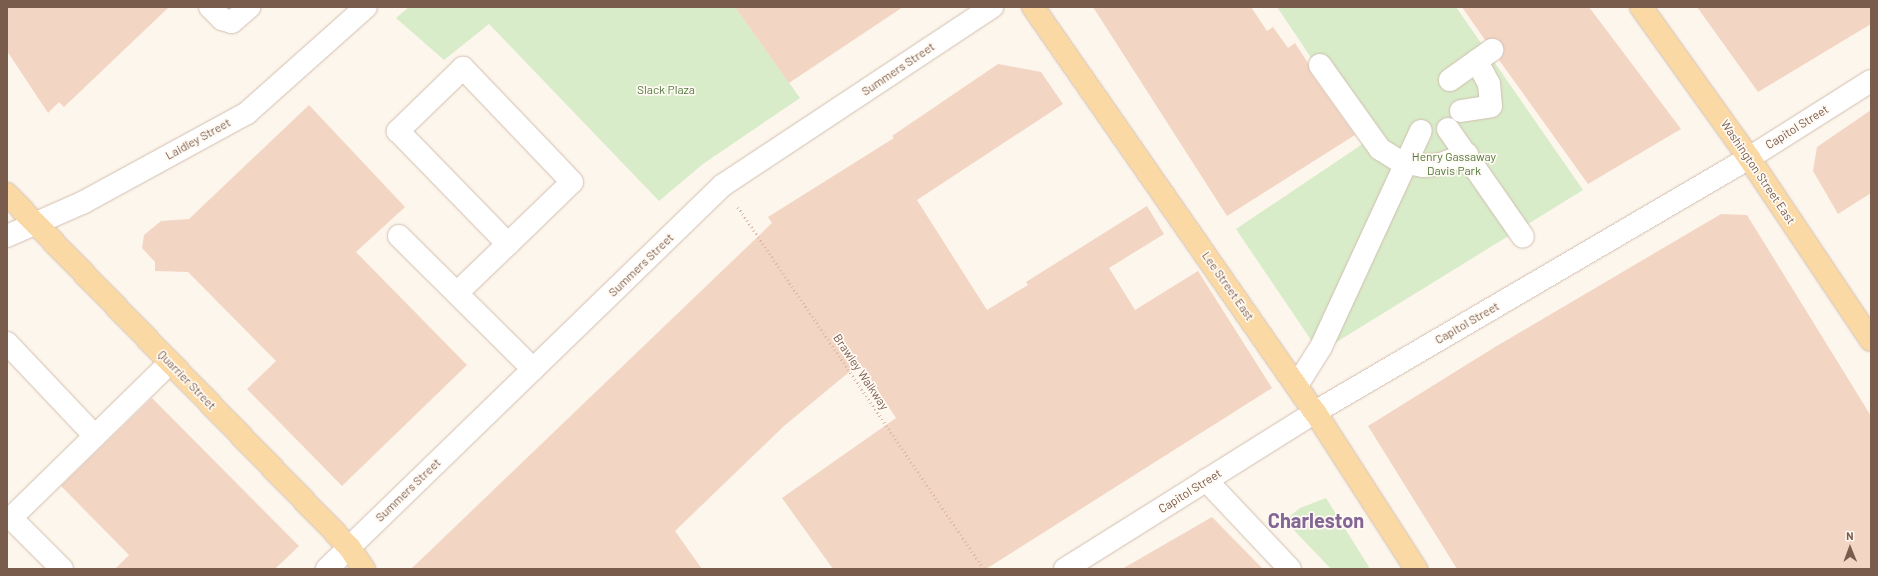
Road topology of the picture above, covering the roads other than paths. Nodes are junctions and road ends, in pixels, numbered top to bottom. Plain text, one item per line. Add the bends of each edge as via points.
1 (210, 7) edge
2 (249, 7) edge
3 (366, 7) edge
4 (992, 7) edge
5 (1034, 7) edge
6 (1641, 7) edge
7 (1320, 65) dead end
8 (1450, 80) dead end
9 (1871, 81) edge
10 (1461, 111) dead end
11 (1448, 130) dead end
12 (1421, 131) dead end
13 (1467, 154) junction
14 (1749, 158) junction
15 (1406, 163) junction
16 (7, 194) edge
17 (33, 222) junction
18 (7, 236) edge
19 (399, 236) dead end
20 (1523, 237) dead end
21 (508, 244) junction
22 (456, 293) junction
23 (1871, 340) edge
24 (7, 343) edge
25 (170, 363) junction
26 (533, 369) junction
27 (1296, 385) junction
28 (1315, 412) junction
29 (95, 436) junction
30 (1206, 480) junction
31 (350, 546) junction
32 (62, 569) edge
33 (327, 569) edge
34 (364, 569) edge
35 (1065, 569) edge
36 (1290, 569) edge
37 (1416, 569) edge

1 - 2 street via 222,19 232,22
3 - 17 street, Laidley Street via 247,112 84,202
4 - 26 street, Summers Street via 723,185
5 - 27 main road, Lee Street East
6 - 14 main road, Washington Street East
7 - 15 street via 1380,149
8 - 10 street via 1485,55 1491,106
9 - 14 street, Capitol Street
11 - 13 street
12 - 15 street
13 - 15 street via 1440,164
13 - 20 street
14 - 23 main road, Washington Street East
14 - 28 street, Capitol Street
15 - 27 street via 1321,347
16 - 17 main road, Quarrier Street
17 - 18 street, Laidley Street
17 - 25 main road, Quarrier Street
19 - 22 street
21 - 21 street via 572,182 462,68 398,131
21 - 22 street
22 - 26 street
24 - 29 street
25 - 29 street
25 - 31 main road, Quarrier Street
26 - 31 street, Summers Street
27 - 28 main road, Lee Street East
28 - 30 street, Capitol Street
28 - 37 main road, Lee Street East
29 - 32 street via 11,518
30 - 35 street, Capitol Street
30 - 36 street
31 - 33 street, Summers Street
31 - 34 main road, Quarrier Street

